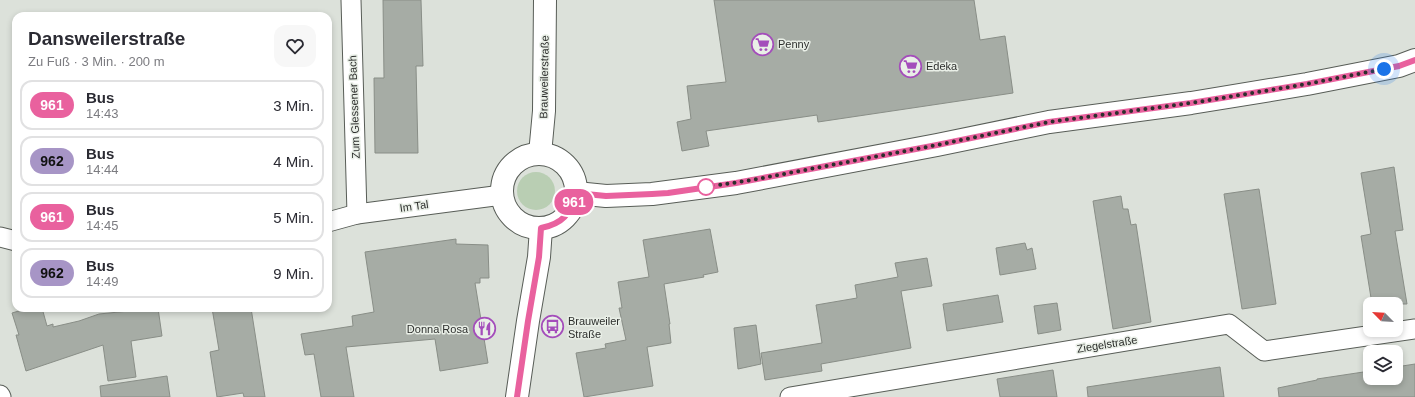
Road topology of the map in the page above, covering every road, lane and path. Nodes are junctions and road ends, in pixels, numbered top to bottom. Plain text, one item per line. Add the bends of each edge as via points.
1 (350, 0) edge
2 (545, 0) edge
3 (1415, 60) edge
4 (540, 154) junction
5 (576, 193) junction
6 (502, 195) junction
7 (357, 214) junction
8 (332, 221) edge
9 (541, 228) junction
10 (0, 237) edge
11 (12, 240) edge
12 (1415, 329) edge
13 (517, 397) edge
14 (790, 397) edge

1 - 7 street, Zum Glessener Bach
2 - 4 main road, Brauweilerstraße via 544,110
3 - 5 main road via 1399,66 1307,84 1049,122 736,183 652,194 606,196
4 - 5 main road via 551,156 570,170
4 - 6 main road via 516,161 502,182
5 - 9 main road via 569,213 561,221
6 - 7 street, Im Tal
6 - 9 main road via 504,206 519,223
7 - 8 street, Im Tal
9 - 13 main road via 539,257
10 - 11 street
12 - 14 street, Ziegelstraße via 1264,351 1229,324

